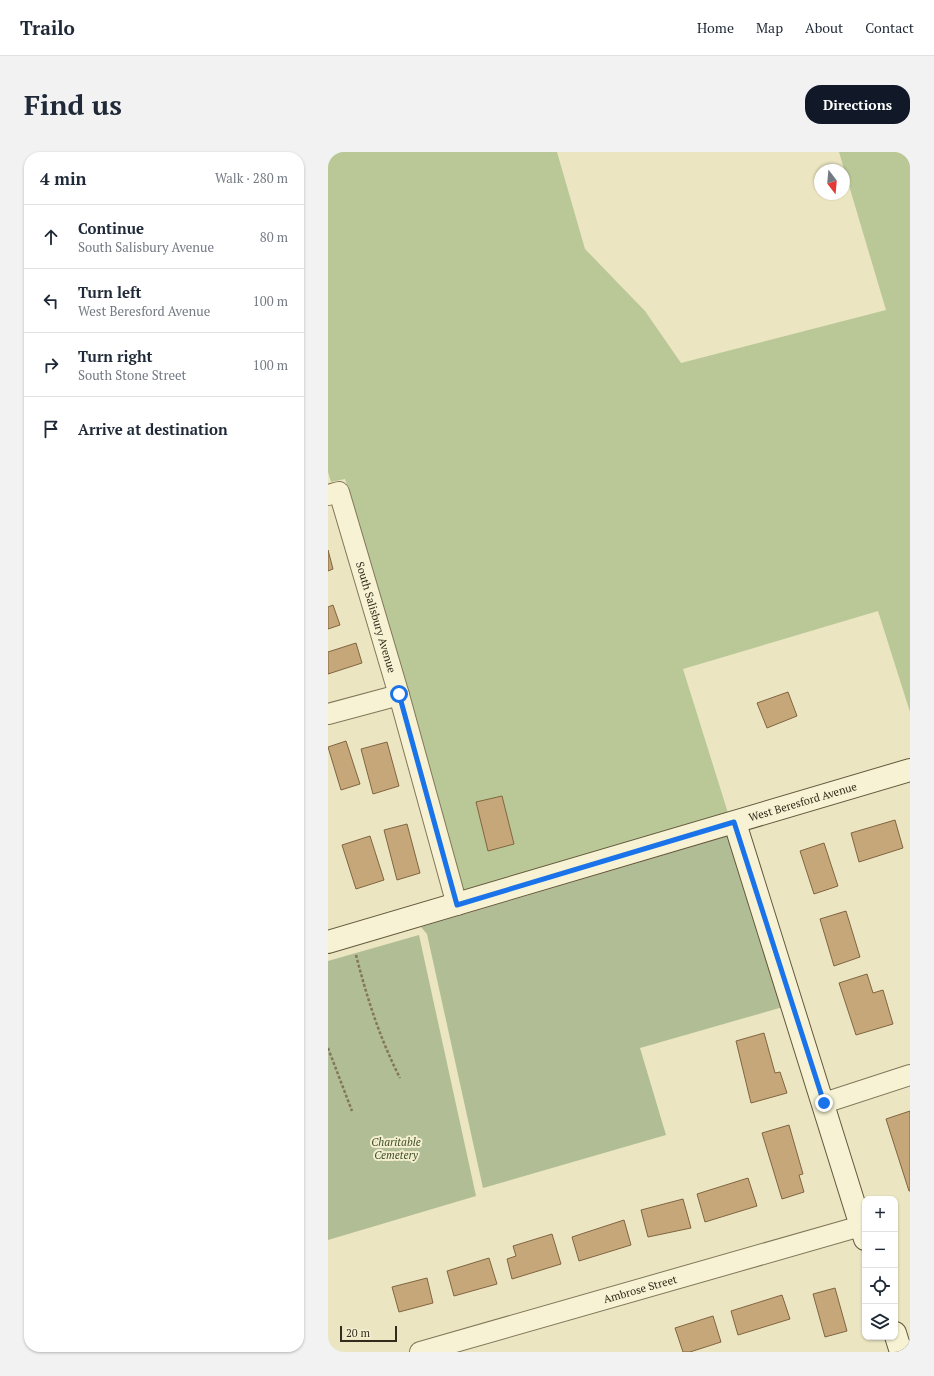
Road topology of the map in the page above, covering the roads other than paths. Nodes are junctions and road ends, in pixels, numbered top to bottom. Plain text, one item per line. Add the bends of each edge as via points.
1 (333, 493) edge
2 (399, 694) junction
3 (328, 714) edge
4 (910, 770) edge
5 (734, 822) junction
6 (457, 905) junction
7 (328, 942) edge
8 (910, 1075) edge
9 (824, 1103) junction
10 (863, 1232) edge
11 (862, 1233) edge
12 (897, 1340) edge
13 (420, 1352) edge
14 (901, 1352) edge

1 - 2 street, South Salisbury Avenue
2 - 3 street
2 - 6 street, South Salisbury Avenue
4 - 5 street, West Beresford Avenue
5 - 6 street, West Beresford Avenue
5 - 9 street
6 - 7 street, West Beresford Avenue
8 - 9 street
9 - 10 street
11 - 13 street, Ambrose Street
12 - 14 street

